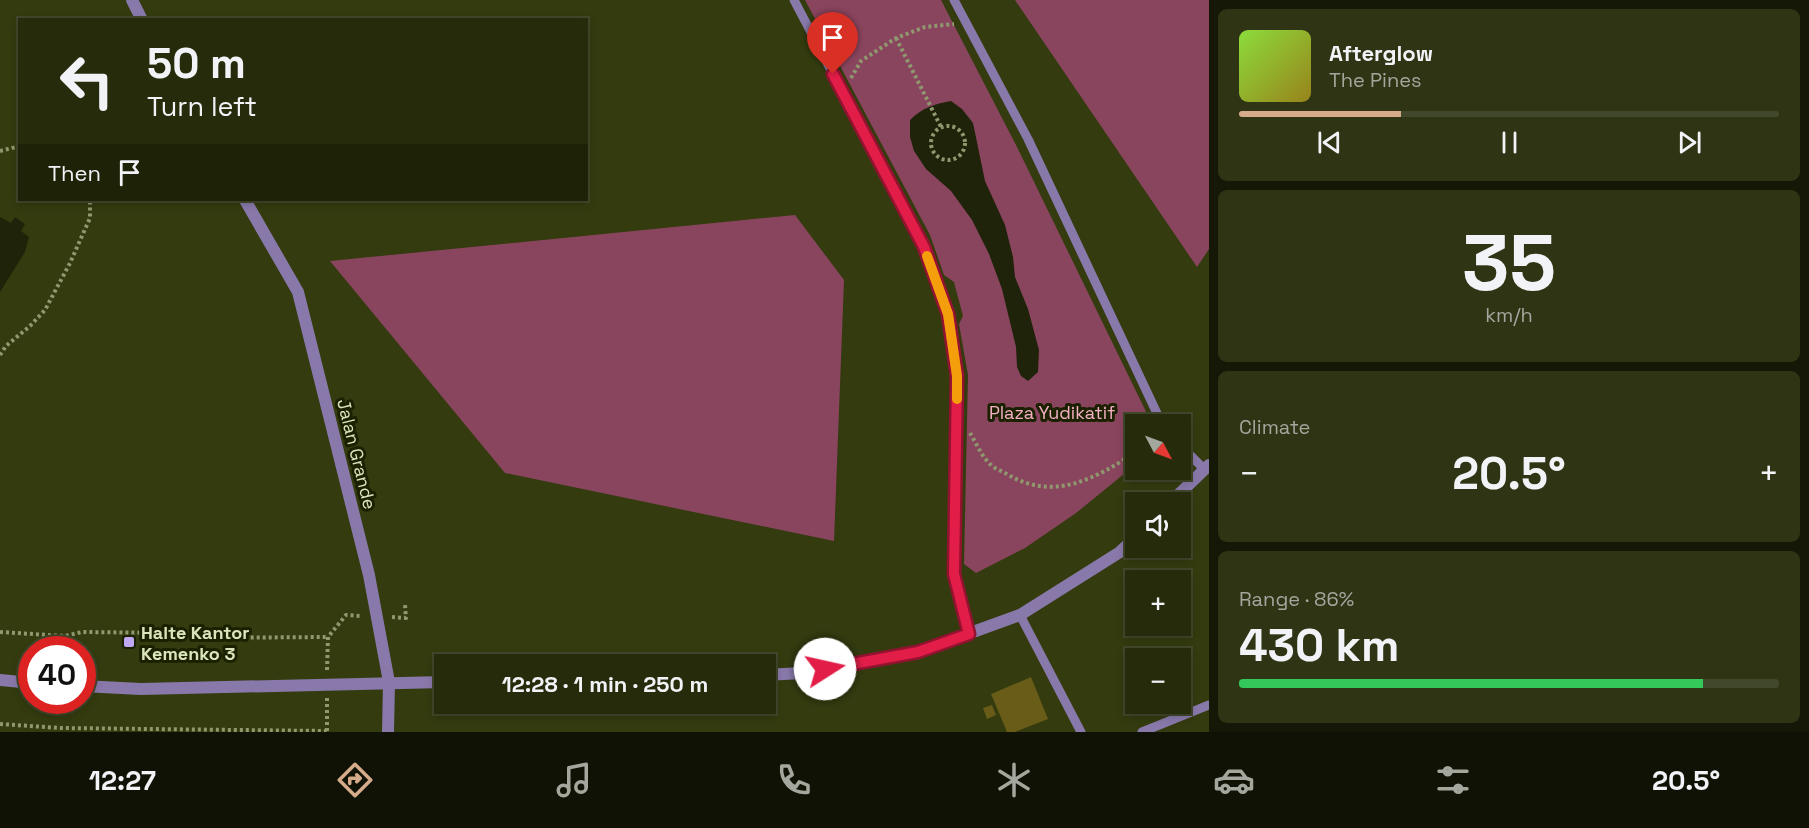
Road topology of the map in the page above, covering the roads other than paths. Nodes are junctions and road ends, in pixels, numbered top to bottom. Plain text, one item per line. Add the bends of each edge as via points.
1 (132, 0) edge
2 (794, 0) edge
3 (954, 0) edge
4 (141, 18) edge
5 (246, 201) edge
6 (1157, 414) edge
7 (1191, 454) edge
8 (1207, 467) edge
9 (1181, 492) edge
10 (1125, 547) edge
11 (1020, 615) junction
12 (969, 634) junction
13 (776, 674) edge
14 (0, 680) edge
15 (18, 682) edge
16 (388, 682) junction
17 (434, 682) edge
18 (96, 687) edge
19 (1209, 705) edge
20 (388, 732) edge
21 (1081, 732) edge
22 (1142, 732) edge

1 - 4 street
2 - 12 lane via 924,247 948,314 957,376 954,574
3 - 6 lane via 1028,139
5 - 16 street, Jalan Grande via 298,292 369,575
7 - 8 lane
8 - 9 street
10 - 11 street
11 - 12 street
11 - 21 lane
12 - 13 street via 918,652
14 - 15 street
16 - 17 street
16 - 18 street via 141,689
16 - 20 street, Jalan Grande
19 - 22 lane

